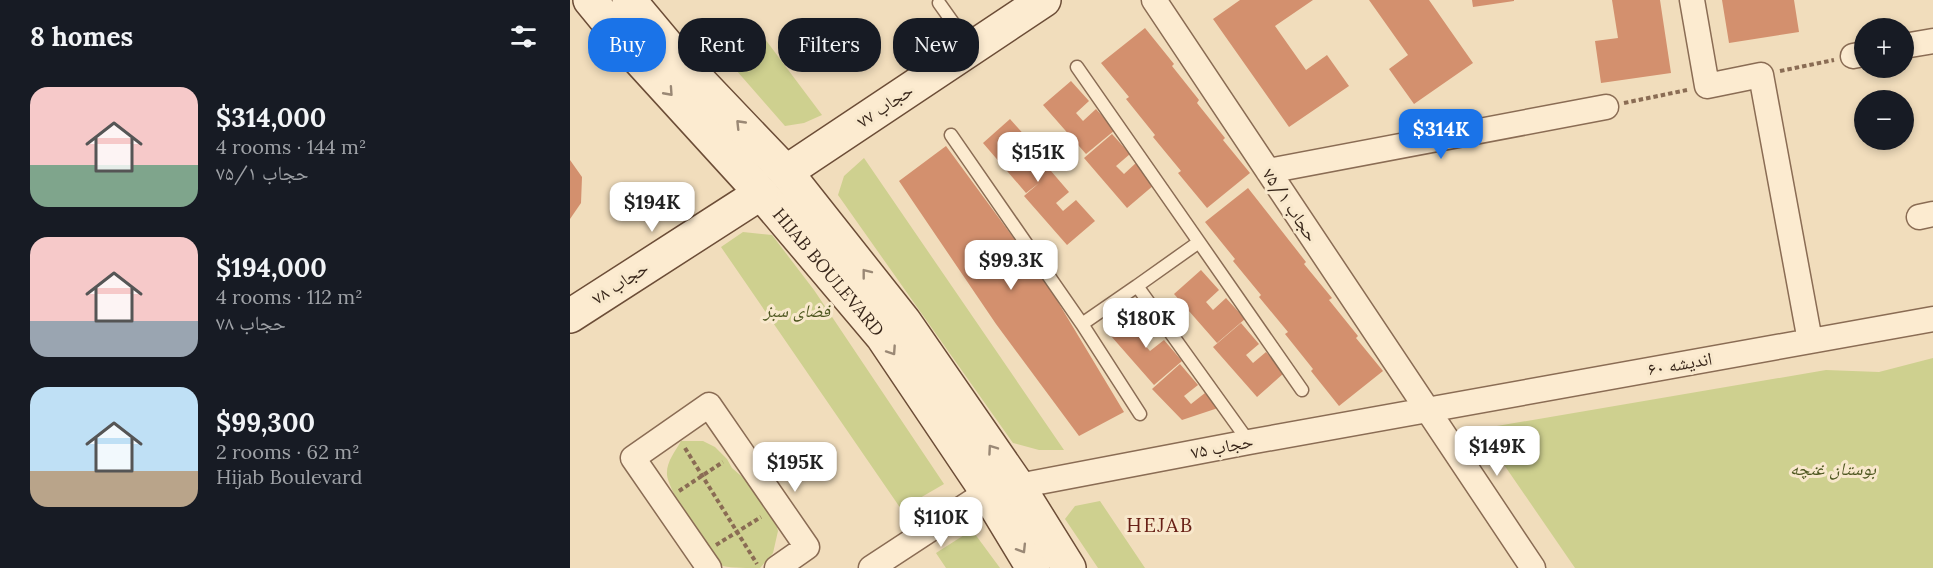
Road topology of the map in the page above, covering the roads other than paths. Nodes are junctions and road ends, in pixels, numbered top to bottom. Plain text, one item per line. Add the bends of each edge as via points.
1 (590, 0) edge
2 (629, 0) edge
3 (1044, 0) edge
4 (1154, 0) edge
5 (1692, 0) edge
6 (939, 3) dead end
7 (950, 18) edge
8 (1933, 41) edge
9 (979, 43) edge
10 (1914, 44) edge
11 (1077, 67) dead end
12 (935, 72) edge
13 (1606, 107) road end
14 (951, 135) dead end
15 (1268, 171) junction
16 (786, 172) junction
17 (761, 193) junction
18 (1199, 242) junction
19 (1137, 286) junction
20 (570, 316) edge
21 (1933, 319) edge
22 (1082, 324) junction
23 (1810, 341) junction
24 (1302, 390) dead end
25 (1427, 410) junction
26 (1140, 414) dead end
27 (1249, 442) junction
28 (1002, 489) junction
29 (705, 562) edge
30 (792, 564) edge
31 (871, 568) edge
32 (1033, 568) edge
33 (1070, 568) edge
34 (1533, 568) edge

1 -> 17 main road, HIJAB BOULEVARD
16 -> 2 main road, HIJAB BOULEVARD via 681,62
3 - 9 main road, حجاب ۷۷
4 - 15 street, حجاب ۷۵/۱
5 - 23 street via 1707,86 1761,75
6 - 7 lane
8 - 10 street
11 - 18 lane
12 - 16 main road, حجاب ۷۷
13 - 15 street
14 - 22 lane
15 - 25 street, حجاب ۷۵/۱
28 -> 16 main road, HIJAB BOULEVARD via 904,321
17 - 20 main road, حجاب ۷۸
17 -> 28 main road, HIJAB BOULEVARD via 882,336
18 - 19 lane
18 - 24 lane
19 - 22 lane
19 - 27 lane
21 - 23 street, اندیشه ۶۰
22 - 26 lane
23 - 25 street, اندیشه ۶۰
25 - 27 street, حجاب ۷۵
25 - 34 street, حجاب ۷۵/۱
27 - 28 street, حجاب ۷۵
28 - 31 street
28 -> 32 main road, HIJAB BOULEVARD
28 - 33 main road, HIJAB BOULEVARD
29 - 30 street via 633,458 709,405 807,547

